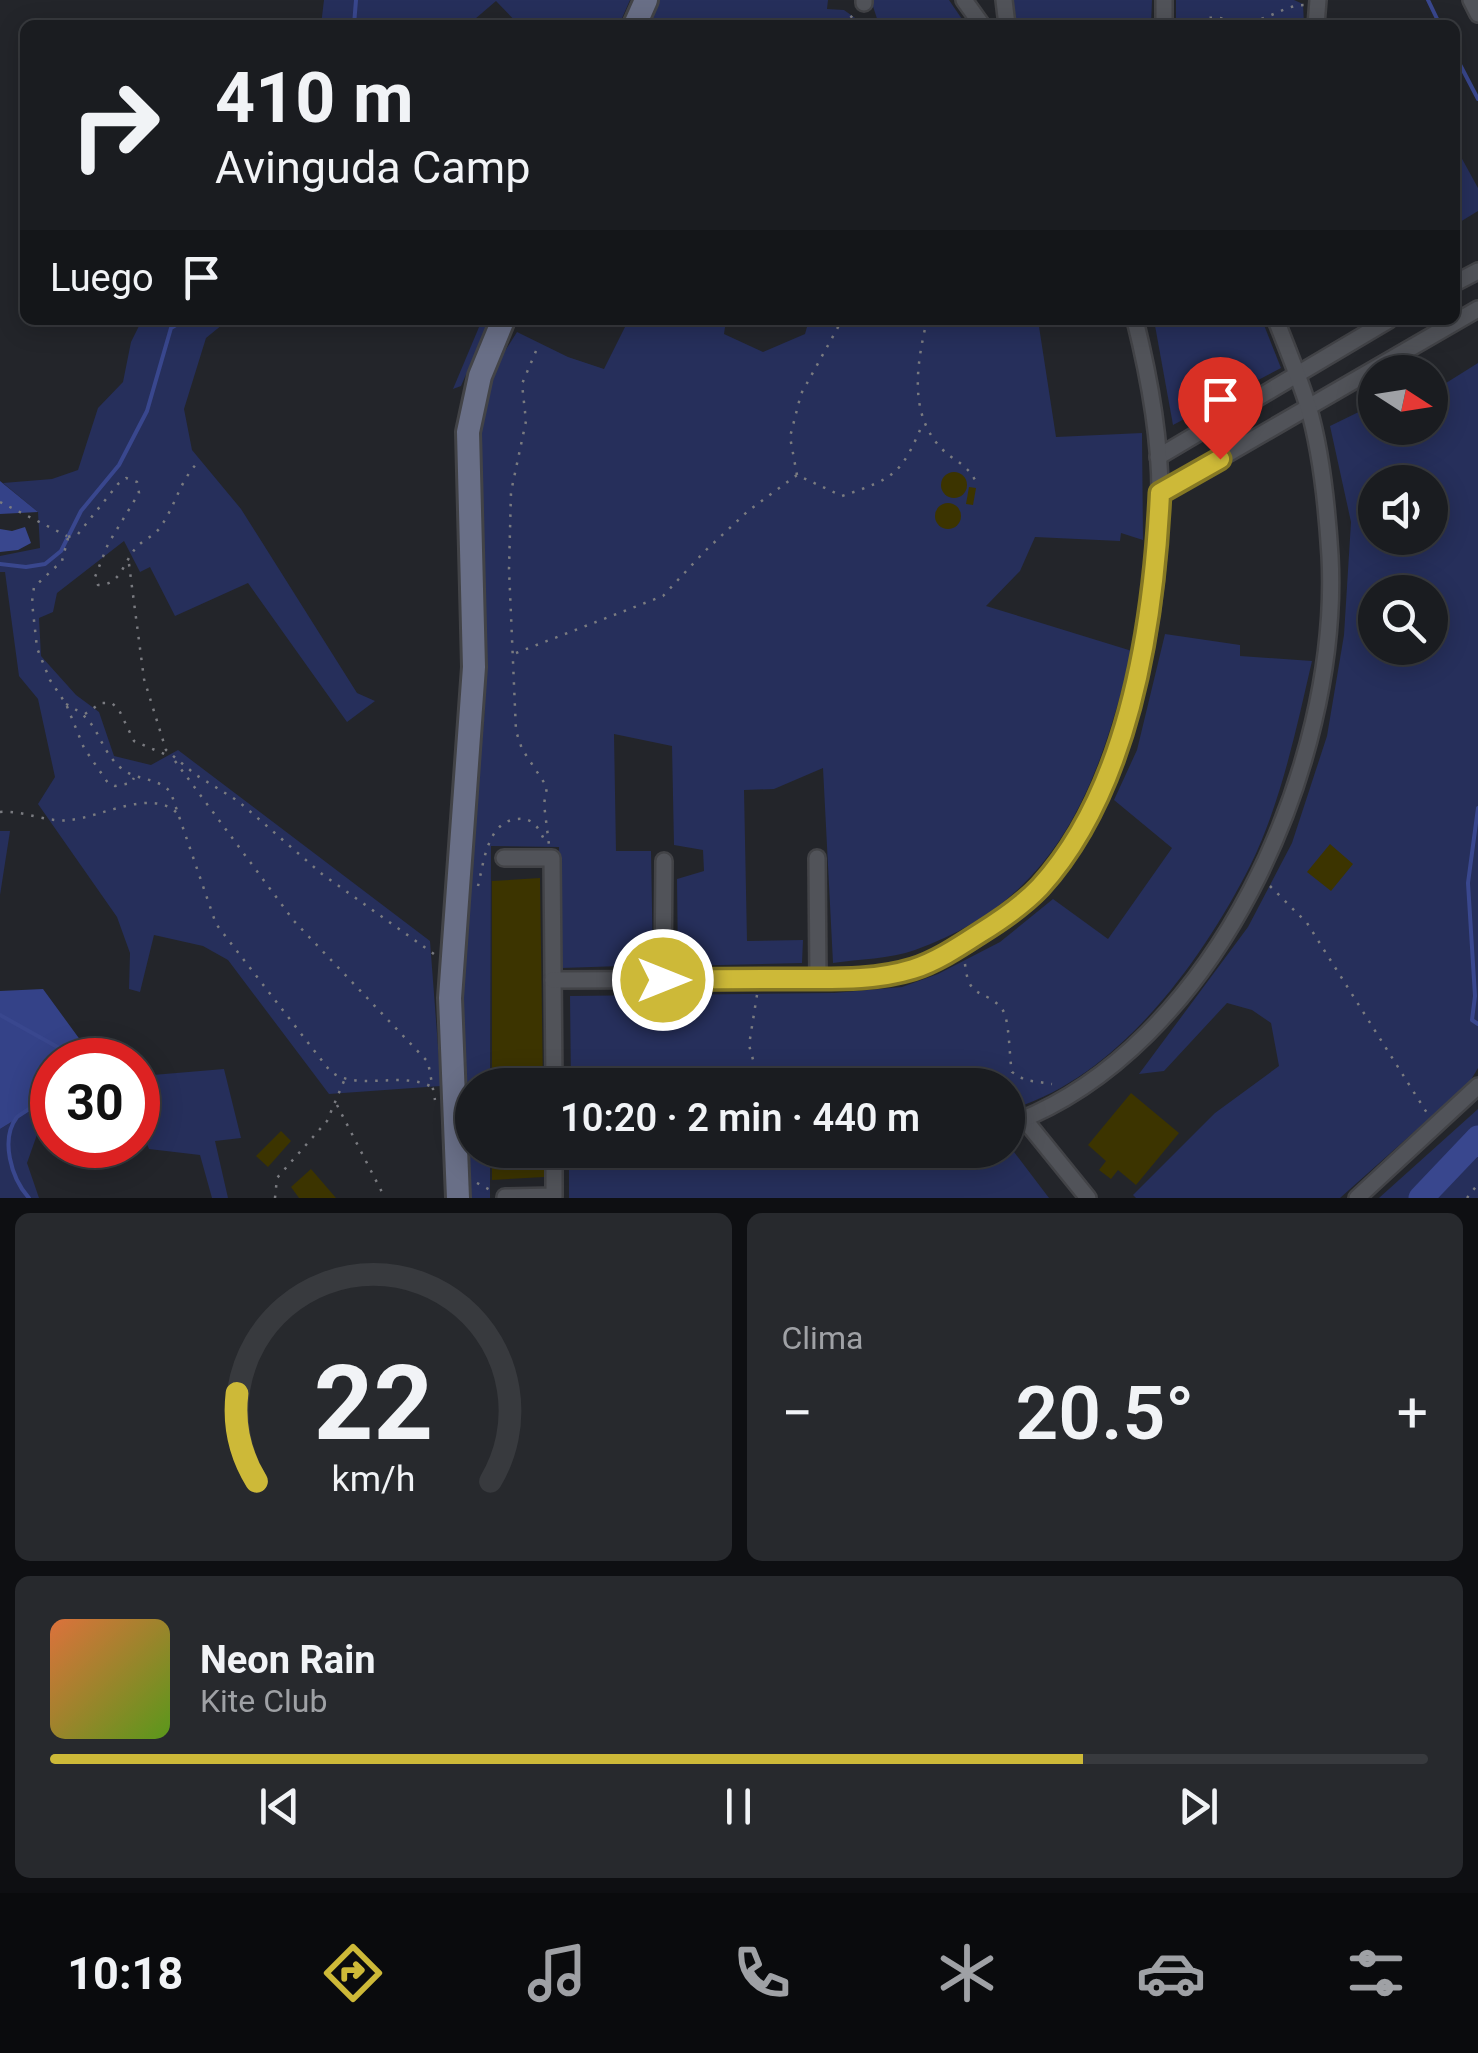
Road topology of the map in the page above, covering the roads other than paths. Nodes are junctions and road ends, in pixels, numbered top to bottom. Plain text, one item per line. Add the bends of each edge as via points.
1 (1471, 0) edge
2 (1478, 14) edge
3 (501, 325) edge
4 (1136, 325) edge
5 (1278, 325) edge
6 (1380, 325) edge
7 (1451, 325) edge
8 (1296, 373) junction
9 (1309, 408) junction
10 (1158, 457) junction
11 (1160, 493) junction
12 (504, 858) dead end
13 (817, 858) dead end
14 (664, 861) dead end
15 (818, 979) junction
16 (553, 980) junction
17 (663, 980) junction
18 (554, 1068) edge
19 (1478, 1086) edge
20 (1025, 1117) edge
21 (1025, 1132) edge
22 (554, 1168) edge
23 (504, 1197) edge
24 (458, 1198) edge
25 (1088, 1198) edge
26 (1356, 1198) edge

1 - 2 street
3 - 24 main road via 468,423 474,667 450,957
4 - 10 street
5 - 8 street
6 - 8 street
7 - 9 street
8 - 9 street
8 - 10 street
9 - 11 street
9 - 20 street via 1330,560 1327,652 1301,770 1240,915 1174,1004 1110,1066
10 - 11 street
11 - 15 street via 1148,633 1122,734 1076,837 1040,886 964,944 916,968 869,979
12 - 16 street via 552,858
13 - 15 street
14 - 17 street
15 - 17 street
16 - 17 street
16 - 18 street
19 - 26 street
21 - 25 street
22 - 23 street via 554,1196

